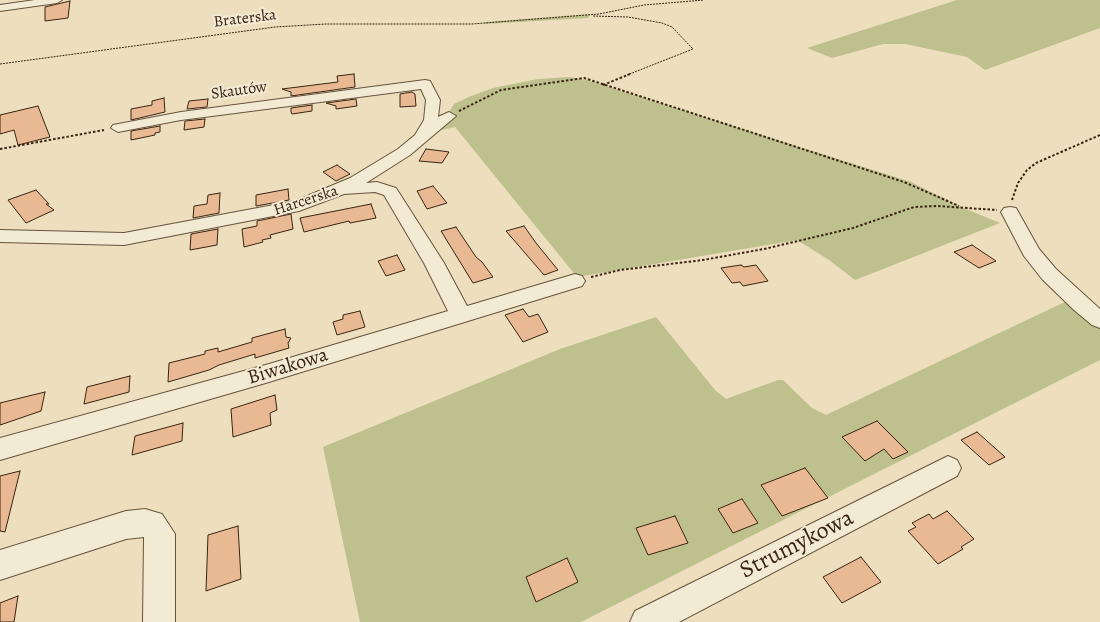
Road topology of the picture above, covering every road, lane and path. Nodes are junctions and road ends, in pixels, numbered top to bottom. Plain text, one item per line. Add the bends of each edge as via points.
1 (57, 0) edge
2 (704, 0) edge
3 (0, 8) edge
4 (589, 15) junction
5 (0, 64) edge
6 (602, 85) junction
7 (449, 116) joint
8 (118, 128) joint
9 (1100, 135) edge
10 (421, 139) junction
11 (0, 149) edge
12 (342, 190) junction
13 (961, 207) junction
14 (1010, 212) junction
15 (0, 236) edge
16 (574, 280) joint
17 (461, 315) junction
18 (1100, 320) edge
19 (0, 448) edge
20 (948, 468) dead end
21 (0, 565) edge
22 (159, 622) edge
23 (646, 622) edge

1 - 3 street
2 - 4 path, Braterska via 644,5
4 - 5 path, Braterska via 472,24 307,24 230,31
4 - 6 path via 667,24 693,49
6 - 7 path via 584,78 501,90
6 - 13 path via 904,182
7 - 10 street, Harcerska
8 - 10 street, Skautów via 181,116 425,84 432,100 431,120
8 - 11 path
9 - 14 path via 1045,158 1027,170 1018,182
10 - 12 street, Harcerska
12 - 15 street, Harcerska via 274,212 124,239
12 - 17 street via 372,187 390,192 434,263
13 - 14 path
13 - 16 path via 914,207 853,228 764,249
14 - 18 street via 1032,252 1049,274
16 - 17 street, Biwakowa
17 - 19 street, Biwakowa via 269,373
20 - 23 street, Strumykowa
21 - 22 street via 126,525 152,524 160,534

